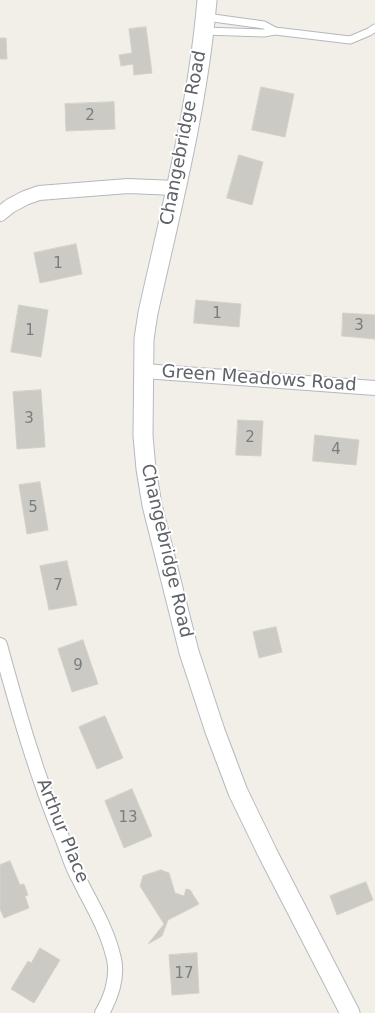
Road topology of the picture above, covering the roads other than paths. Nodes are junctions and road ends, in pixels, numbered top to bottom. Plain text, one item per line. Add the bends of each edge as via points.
1 (206, 16) edge
2 (375, 28) edge
3 (275, 31) junction
4 (176, 188) junction
5 (0, 214) edge
6 (144, 372) junction
7 (375, 388) edge
8 (0, 645) edge
9 (102, 1013) edge
10 (350, 1013) edge

1 - 3 lane via 264,25
1 - 3 lane via 264,33
1 - 4 main road, Changebridge Road
2 - 3 lane via 350,40
4 - 5 street via 128,186 40,193 25,198
4 - 6 main road, Changebridge Road via 148,313
6 - 7 street, Green Meadows Road
6 - 10 main road, Changebridge Road via 143,436 150,496 174,600 197,678 238,792
8 - 9 street, Arthur Place via 16,706 54,819 78,879 104,929 114,960 113,986

